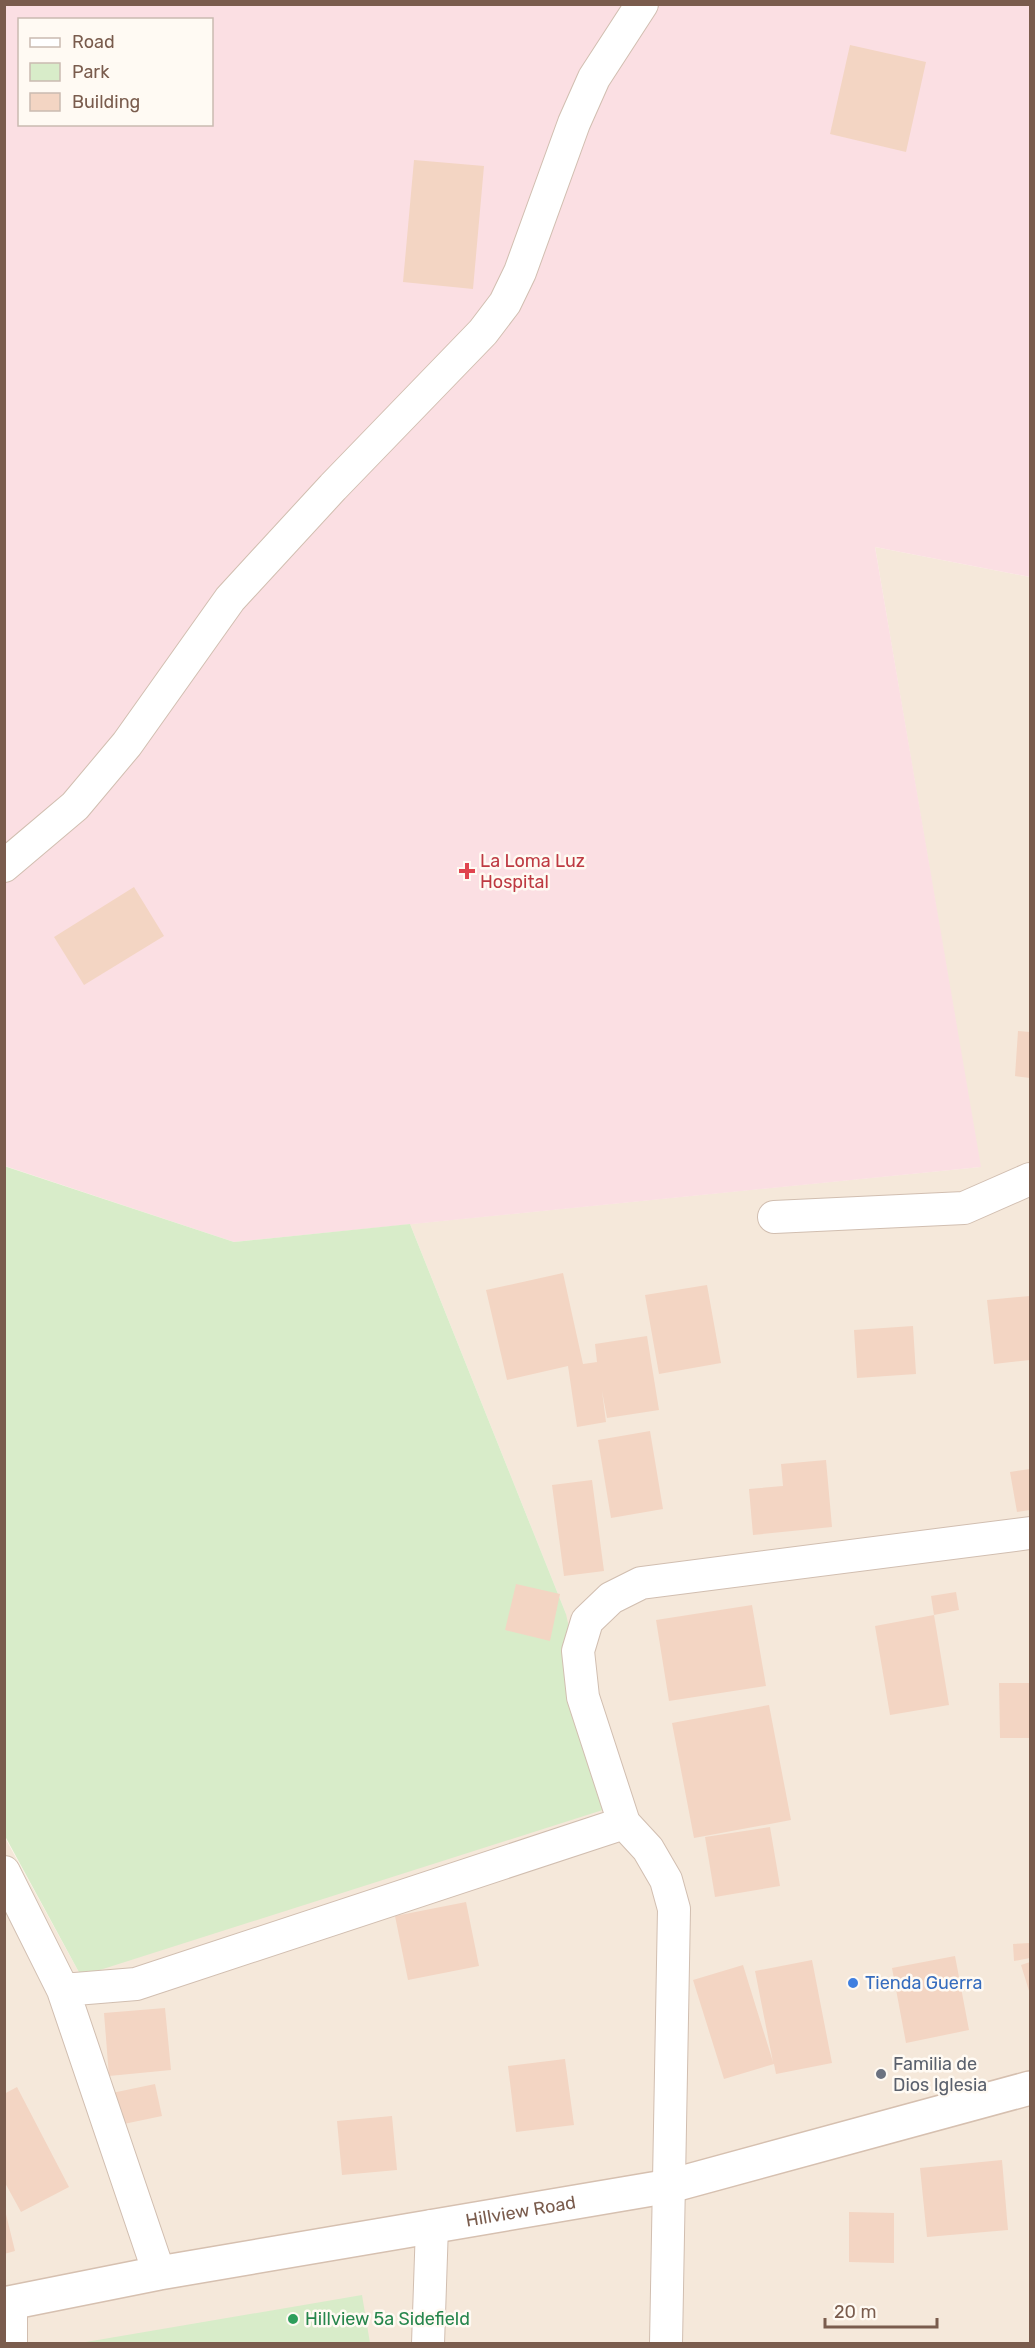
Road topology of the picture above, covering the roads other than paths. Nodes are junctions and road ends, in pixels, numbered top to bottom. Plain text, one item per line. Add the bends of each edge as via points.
1 (642, 4) edge
2 (4, 866) edge
3 (1030, 1179) edge
4 (774, 1217) dead end
5 (1030, 1533) edge
6 (624, 1823) junction
7 (4, 1872) edge
8 (63, 1990) junction
9 (1030, 2088) edge
10 (670, 2186) junction
11 (432, 2226) junction
12 (159, 2273) junction
13 (8, 2304) edge
14 (11, 2343) edge
15 (428, 2343) edge
16 (666, 2343) edge

1 - 2 street via 590,87 505,303 483,332 230,599 127,744 75,806
3 - 4 street via 964,1208
5 - 6 street via 641,1583 611,1598 587,1621 578,1651 583,1697
6 - 8 street via 136,1984
6 - 10 street via 648,1850 666,1880 674,1909
7 - 8 street
8 - 12 street
9 - 10 street, Hillview Road
10 - 11 street, Hillview Road
10 - 16 street
11 - 12 street, Hillview Road
11 - 15 street
12 - 13 street, Hillview Road
13 - 14 street

